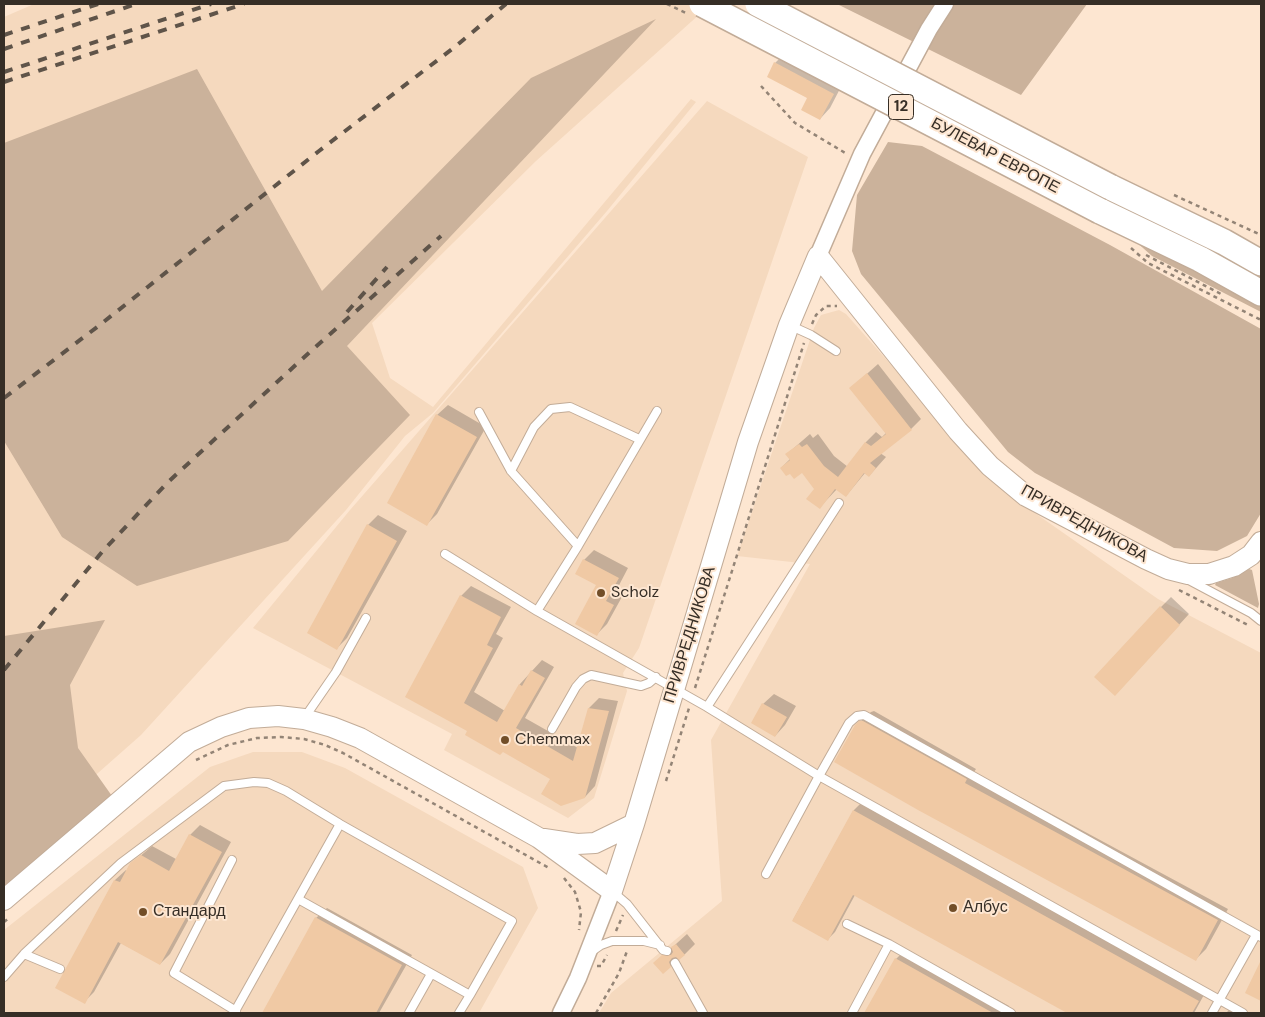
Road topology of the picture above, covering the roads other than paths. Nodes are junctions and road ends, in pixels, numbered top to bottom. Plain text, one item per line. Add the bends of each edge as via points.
1 (702, 4) edge
2 (758, 4) edge
3 (945, 4) edge
4 (818, 256) junction
5 (1261, 263) edge
6 (1261, 292) edge
7 (789, 325) junction
8 (836, 351) dead end
9 (657, 411) dead end
10 (479, 412) dead end
11 (639, 439) junction
12 (511, 471) junction
13 (839, 503) dead end
14 (1261, 542) edge
15 (578, 546) junction
16 (445, 554) dead end
17 (1168, 569) junction
18 (537, 612) junction
19 (366, 618) dead end
20 (1261, 622) edge
21 (656, 678) junction
22 (674, 688) junction
23 (707, 707) junction
24 (304, 719) junction
25 (552, 729) dead end
26 (818, 776) junction
27 (340, 824) junction
28 (634, 824) junction
29 (539, 838) junction
30 (232, 860) dead end
31 (766, 874) dead end
32 (620, 898) junction
33 (298, 899) junction
34 (8, 908) edge
35 (847, 924) dead end
36 (1259, 936) edge
37 (889, 944) junction
38 (660, 945) junction
39 (667, 951) dead end
40 (24, 954) junction
41 (587, 956) junction
42 (676, 963) dead end
43 (60, 970) dead end
44 (431, 974) junction
45 (4, 977) edge
46 (470, 995) junction
47 (1219, 1000) junction
48 (235, 1012) edge
49 (409, 1013) edge
50 (459, 1013) edge
51 (561, 1013) edge
52 (703, 1013) edge
53 (852, 1013) edge
54 (1011, 1013) edge
55 (1212, 1013) edge
56 (1242, 1013) edge

1 - 6 main road, БУЛЕВАР ЕВРОПЕ / 12, bridge
2 - 5 main road, БУЛЕВАР ЕВРОПЕ / 12, bridge
3 - 4 street, ПРИВРЕДНИКОВА via 859,161
4 - 7 street, ПРИВРЕДНИКОВА
4 - 17 street, ПРИВРЕДНИКОВА via 958,431 990,466 1026,496
7 - 8 lane
7 - 22 street, ПРИВРЕДНИКОВА via 748,442
9 - 11 lane
10 - 12 lane
11 - 12 lane via 570,407 551,409 534,427
11 - 15 lane
12 - 15 lane
13 - 23 lane
14 - 17 street via 1251,555 1234,566 1209,574 1188,574
15 - 18 lane
16 - 18 lane
17 - 20 lane, ПРИВРЕДНИКОВА via 1251,613
18 - 21 lane
19 - 24 lane via 336,672
21 - 22 lane
21 - 25 lane via 641,686 591,675 576,687
22 - 23 lane
22 - 28 street, ПРИВРЕДНИКОВА
23 - 26 lane
24 - 29 street via 360,738
24 - 34 street via 278,716 249,718 221,726 189,742
26 - 31 lane
26 - 36 lane via 849,723 864,715
26 - 47 lane
27 - 33 lane
27 - 40 lane via 268,783 224,786 121,863
27 - 46 lane via 512,921
28 - 29 street via 595,843
28 - 32 street, ПРИВРЕДНИКОВА
29 - 32 street
30 - 48 lane via 174,973
32 - 38 lane
32 - 41 street, ПРИВРЕДНИКОВА
33 - 44 lane
33 - 48 lane
35 - 37 lane
36 - 47 lane
37 - 53 lane
37 - 54 lane
38 - 39 lane
38 - 41 lane via 638,940 612,941
40 - 43 lane
40 - 45 lane
41 - 51 street, ПРИВРЕДНИКОВА
42 - 52 lane
44 - 46 lane
44 - 49 lane
46 - 50 lane
47 - 55 lane
47 - 56 lane

